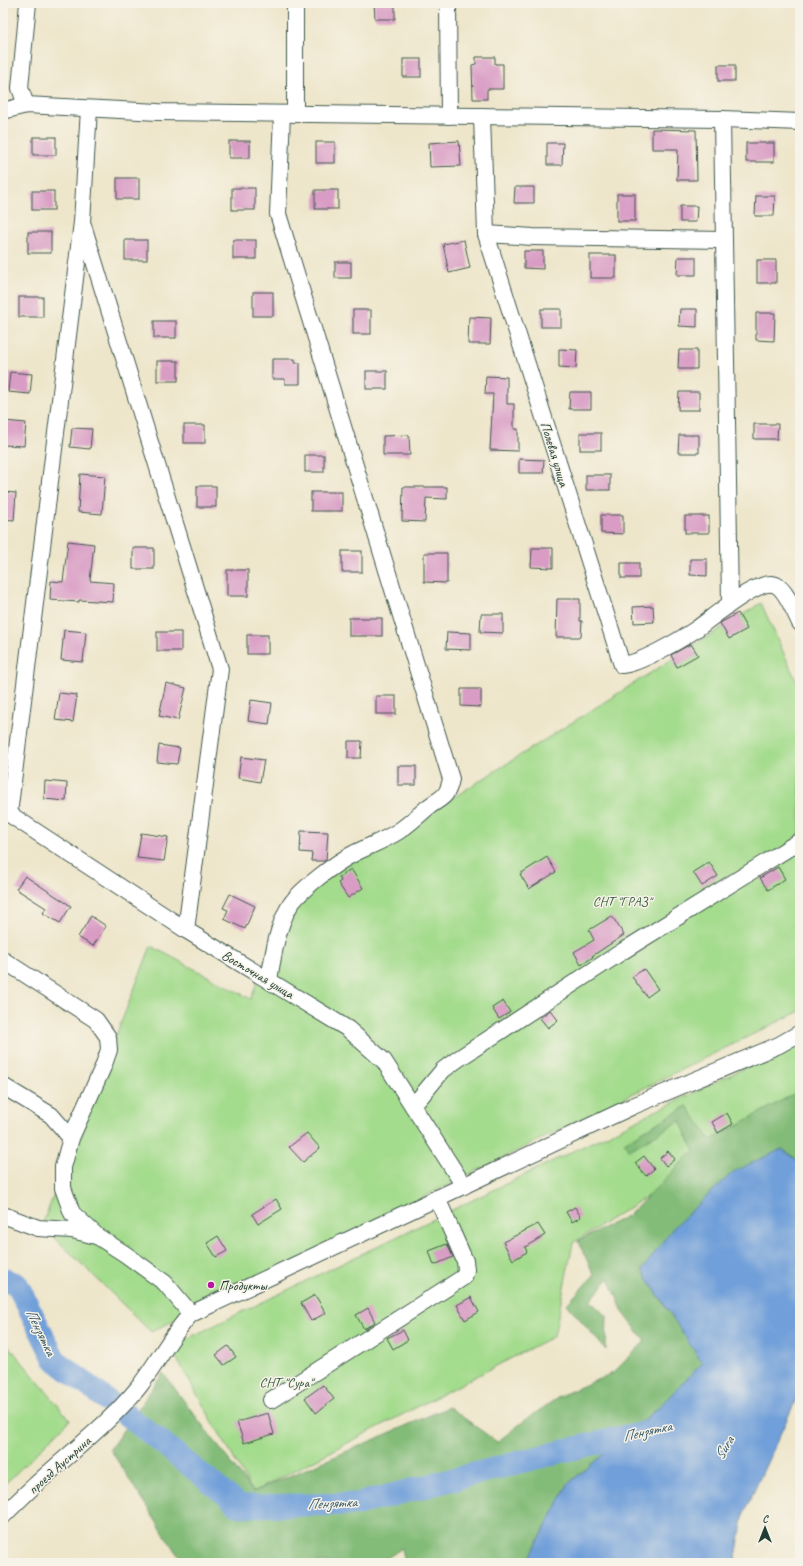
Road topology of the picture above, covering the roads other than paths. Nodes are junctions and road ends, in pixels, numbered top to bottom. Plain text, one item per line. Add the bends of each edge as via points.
1 (28, 3) edge
2 (295, 3) edge
3 (448, 3) edge
4 (26, 105) junction
5 (89, 109) junction
6 (3, 111) edge
7 (289, 114) junction
8 (449, 116) junction
9 (482, 116) junction
10 (722, 119) junction
11 (800, 122) edge
12 (82, 222) junction
13 (486, 234) junction
14 (724, 240) junction
15 (730, 602) junction
16 (800, 623) edge
17 (6, 812) edge
18 (800, 841) edge
19 (186, 930) junction
20 (3, 960) edge
21 (269, 980) junction
22 (800, 1033) edge
23 (3, 1086) edge
24 (413, 1106) junction
25 (71, 1138) junction
26 (464, 1186) junction
27 (437, 1198) junction
28 (3, 1215) edge
29 (97, 1236) junction
30 (191, 1314) junction
31 (270, 1400) dead end
32 (3, 1516) edge

1 - 4 street via 20,88
2 - 7 street
3 - 8 street
4 - 5 street
4 - 6 street
5 - 7 street
5 - 12 street
7 - 8 street
7 - 21 street via 278,214 451,779 449,791 443,798 398,832 353,854 297,896 282,921
8 - 9 street
9 - 10 street
9 - 13 street, Полевая улица
10 - 11 street
10 - 14 street
12 - 17 street
12 - 19 street via 220,669
13 - 14 street
13 - 15 street, Полевая улица via 622,665 640,660 695,630
14 - 15 street
15 - 16 street via 766,584 775,585 782,590
17 - 19 street, Восточная улица
18 - 24 street via 616,955 458,1059 443,1070
19 - 21 street, Восточная улица
20 - 25 street via 96,1020 108,1038 109,1050 103,1067
21 - 24 street, Восточная улица via 353,1033 384,1060
22 - 26 street via 779,1045 633,1106
23 - 25 street via 51,1115
24 - 26 street, Восточная улица
25 - 29 street via 63,1167 63,1188 72,1213
26 - 27 street
27 - 30 street
27 - 31 street via 465,1261 464,1277
28 - 29 street via 38,1228 72,1230
29 - 30 street via 165,1284
30 - 32 street, проезд Аустрина via 178,1328 138,1388 97,1431

